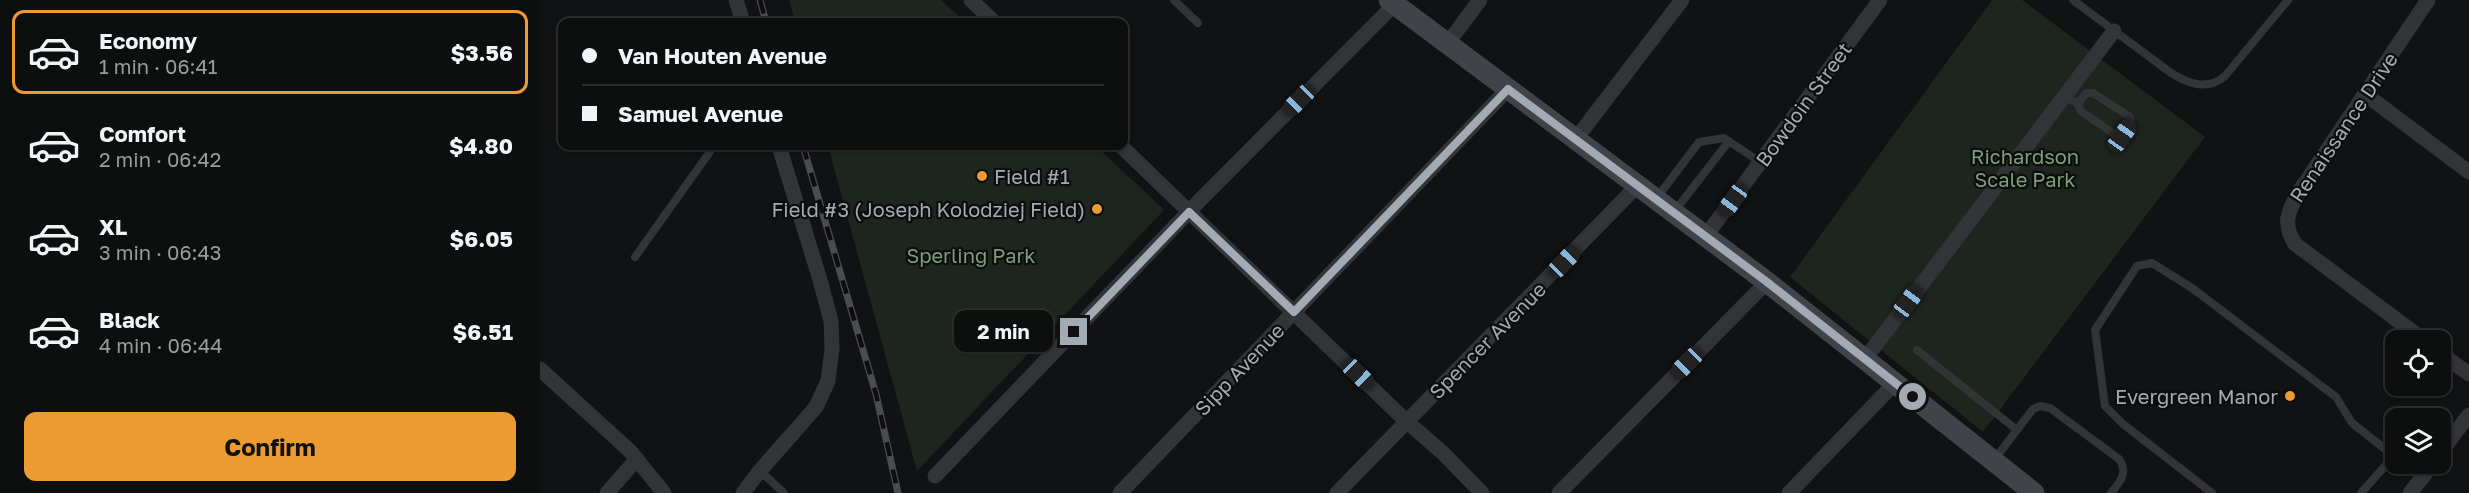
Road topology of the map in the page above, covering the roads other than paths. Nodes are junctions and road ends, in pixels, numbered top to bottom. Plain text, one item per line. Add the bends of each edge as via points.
1 (736, 0) edge
2 (971, 0) edge
3 (1174, 0) edge
4 (1480, 0) edge
5 (1682, 0) edge
6 (1880, 0) edge
7 (2073, 0) edge
8 (2288, 0) edge
9 (2428, 0) edge
10 (1392, 2) edge
11 (741, 18) edge
12 (990, 18) edge
13 (1198, 23) dead end
14 (2114, 31) junction
15 (1447, 44) junction
16 (1508, 89) junction
17 (2365, 94) junction
18 (2065, 95) junction
19 (2078, 104) junction
20 (1575, 140) junction
21 (1729, 141) junction
22 (711, 150) edge
23 (780, 150) edge
24 (1125, 150) edge
25 (1760, 162) junction
26 (2469, 172) edge
27 (1636, 186) junction
28 (1655, 200) junction
29 (1189, 212) junction
30 (1674, 213) junction
31 (1705, 237) junction
32 (635, 257) dead end
33 (1767, 282) junction
34 (1294, 312) junction
35 (2411, 330) edge
36 (1917, 350) dead end
37 (1865, 358) junction
38 (2451, 361) edge
39 (540, 369) edge
40 (2469, 375) edge
41 (1895, 383) junction
42 (2469, 415) edge
43 (1406, 421) junction
44 (2017, 430) junction
45 (2451, 439) edge
46 (638, 459) junction
47 (1993, 461) junction
48 (760, 471) junction
49 (2425, 474) edge
50 (935, 476) dead end
51 (608, 493) edge
52 (664, 493) edge
53 (743, 493) edge
54 (784, 493) edge
55 (1120, 493) edge
56 (1337, 493) edge
57 (1482, 493) edge
58 (1559, 493) edge
59 (1789, 493) edge
60 (2034, 493) edge
61 (2111, 493) edge
62 (2212, 493) edge
63 (2361, 493) edge
64 (2410, 493) edge

1 - 11 street
2 - 12 street
3 - 13 lane
4 - 15 street
5 - 20 street
6 - 25 street, Bowdoin Street
7 - 14 lane
8 - 14 lane via 2225,76 2213,84 2181,79
9 - 17 street, Renaissance Drive
10 - 15 main road
10 - 29 street
14 - 18 street
15 - 16 main road
16 - 20 main road
16 - 34 street, Sipp Avenue
17 - 26 street
17 - 35 street, Renaissance Drive via 2299,192 2288,211 2286,224 2295,244
18 - 19 lane
18 - 37 street
19 - 19 lane via 2080,111 2117,136 2122,136 2131,124 2130,117 2093,93 2086,93
20 - 27 main road
21 - 25 lane
21 - 28 lane via 1724,138 1699,142
21 - 30 lane
22 - 32 lane
23 - 48 street via 829,311 832,349 828,381 816,407
24 - 29 street
25 - 31 street, Bowdoin Street
27 - 28 main road
27 - 43 street, Spencer Avenue
28 - 30 main road
29 - 34 street
29 - 50 street
30 - 31 main road
31 - 33 main road
33 - 37 main road
33 - 58 street
34 - 43 street
34 - 55 street, Sipp Avenue
36 - 44 lane
37 - 41 main road
38 - 40 street
39 - 46 street
41 - 47 main road
41 - 59 street
42 - 45 street
43 - 56 street, Spencer Avenue
43 - 57 street
44 - 47 lane
44 - 61 lane via 2033,409 2050,408 2123,464 2124,474
46 - 51 street
46 - 52 street
47 - 60 main road
48 - 53 street
48 - 54 lane
49 - 64 street
62 - 63 lane via 2105,406 2095,330 2137,266 2152,263 2192,288 2336,398 2352,423 2389,452 2386,465

